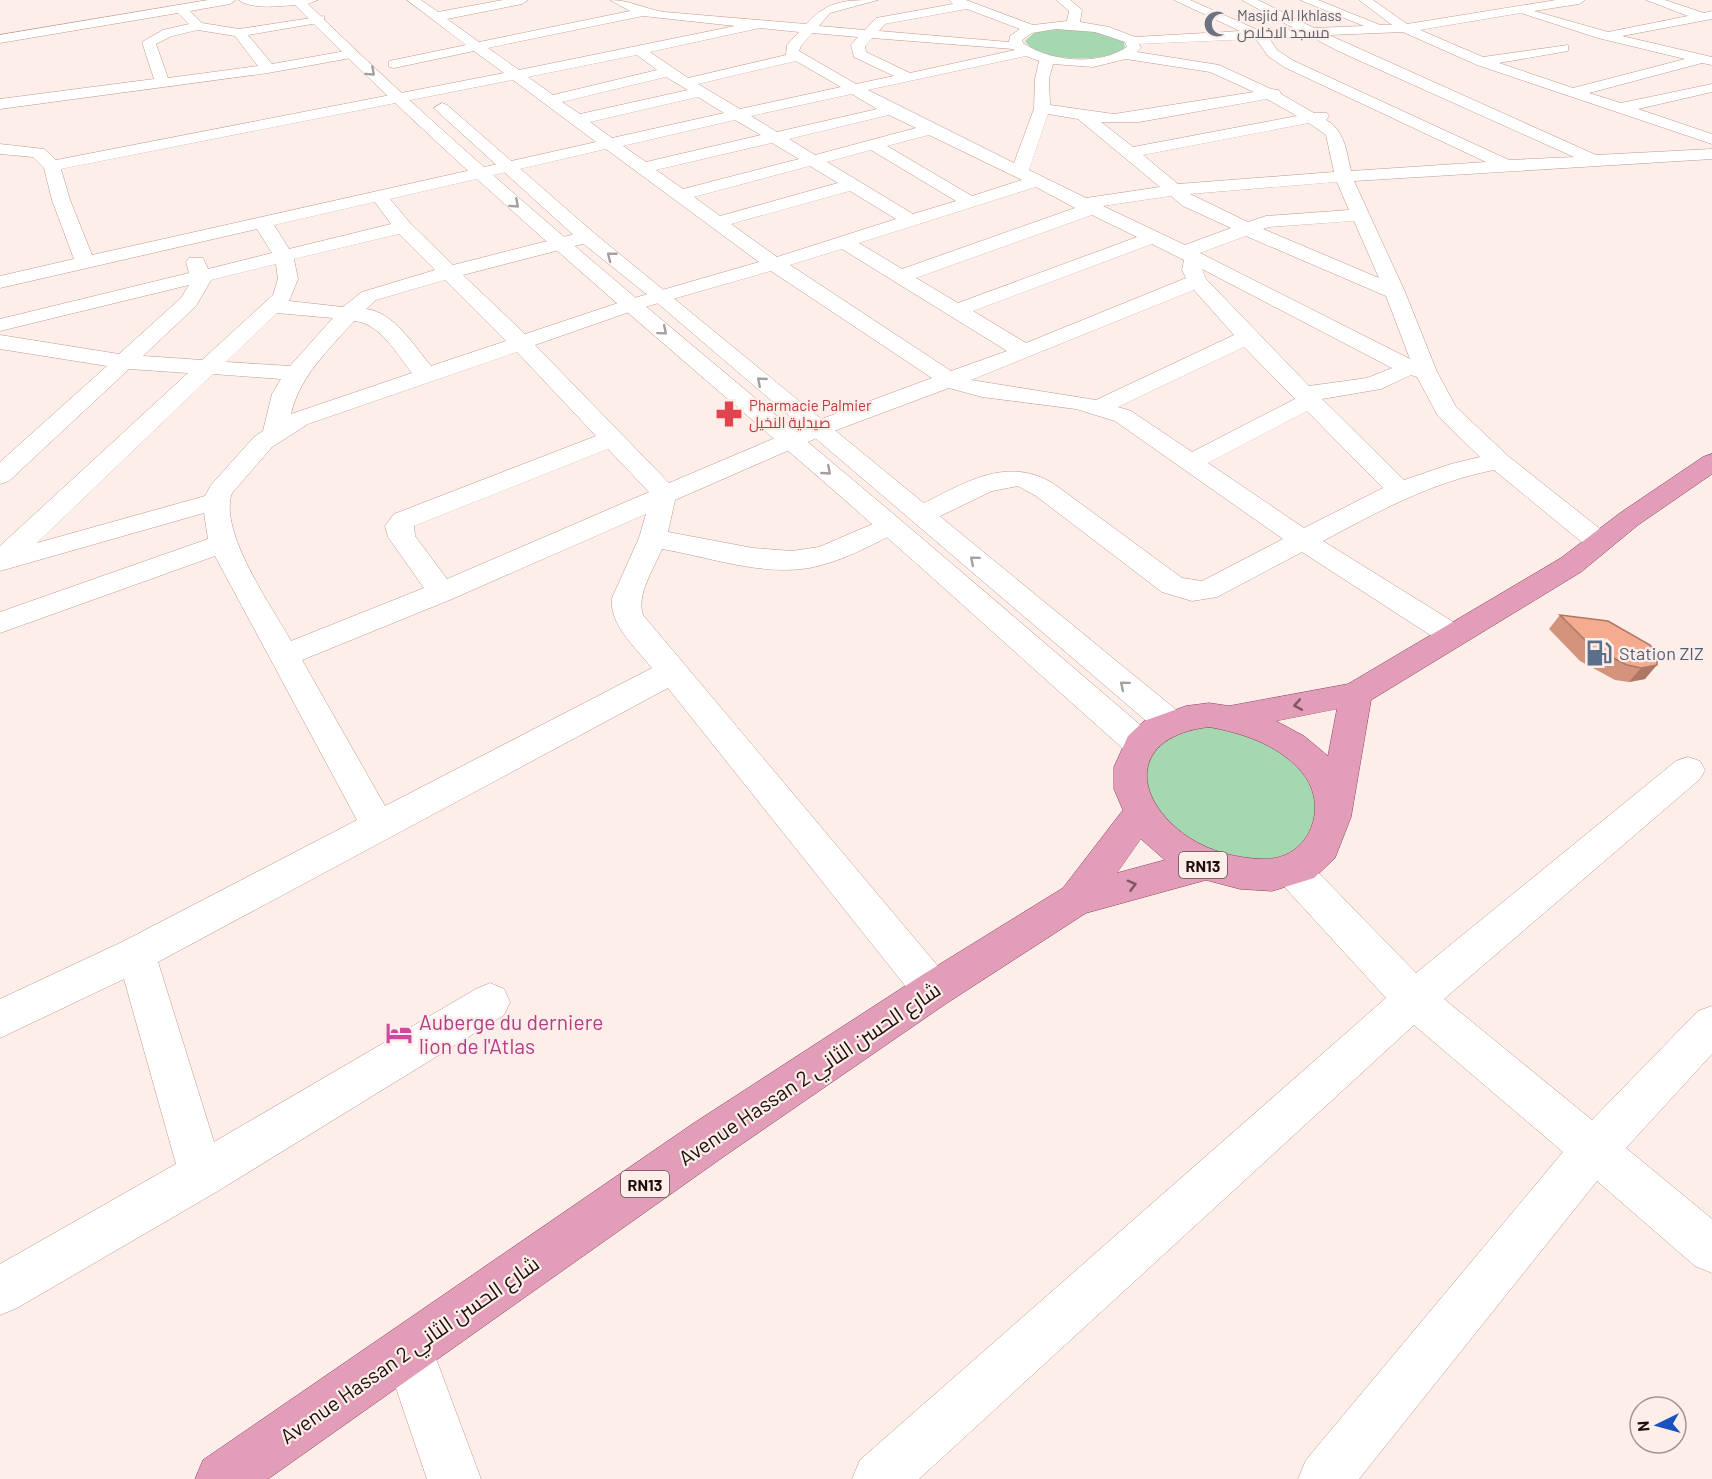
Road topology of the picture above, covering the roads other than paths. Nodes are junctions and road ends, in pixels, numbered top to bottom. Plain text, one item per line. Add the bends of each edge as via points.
1 (193, 0) edge
2 (230, 0) edge
3 (244, 0) edge
4 (522, 0) edge
5 (616, 0) edge
6 (872, 0) edge
7 (1062, 0) edge
8 (1180, 0) edge
9 (1248, 0) edge
10 (1365, 0) edge
11 (1488, 0) edge
12 (1580, 0) edge
13 (1652, 0) edge
14 (964, 1) edge
15 (1300, 2) edge
16 (1704, 2) dead end
17 (676, 3) dead end
18 (314, 5) edge
19 (426, 5) edge
20 (180, 8) junction
21 (1267, 8) junction
22 (1680, 9) junction
23 (744, 10) dead end
24 (1519, 10) junction
25 (642, 12) junction
26 (564, 16) dead end
27 (1218, 16) junction
28 (1710, 17) edge
29 (1437, 24) junction
30 (1073, 25) junction
31 (198, 26) junction
32 (582, 26) junction
33 (765, 26) junction
34 (809, 28) junction
35 (1405, 28) junction
36 (1031, 29) junction
37 (1387, 30) junction
38 (359, 32) dead end
39 (0, 33) edge
40 (239, 33) junction
41 (1316, 33) junction
42 (1459, 33) dead end
43 (868, 34) junction
44 (1604, 35) junction
45 (1261, 36) junction
46 (528, 37) junction
47 (477, 38) junction
48 (0, 39) edge
49 (745, 45) dead end
50 (1491, 47) dead end
51 (377, 48) dead end
52 (1129, 48) junction
53 (1563, 48) dead end
54 (638, 49) junction
55 (1023, 50) junction
56 (351, 54) junction
57 (795, 57) junction
58 (1512, 57) junction
59 (1047, 59) junction
60 (1707, 60) edge
61 (682, 62) dead end
62 (1482, 62) junction
63 (1187, 63) junction
64 (394, 64) junction
65 (564, 64) junction
66 (1456, 66) dead end
67 (1546, 68) dead end
68 (268, 69) junction
69 (664, 69) junction
70 (742, 69) junction
71 (1435, 70) dead end
72 (1153, 74) dead end
73 (513, 75) junction
74 (1404, 75) junction
75 (908, 77) junction
76 (761, 80) dead end
77 (163, 83) junction
78 (685, 83) junction
79 (1331, 84) junction
80 (1577, 85) junction
81 (1601, 85) junction
82 (603, 87) junction
83 (853, 88) junction
84 (1712, 88) edge
85 (779, 90) dead end
86 (701, 92) junction
87 (1268, 93) junction
88 (426, 94) junction
89 (401, 98) junction
90 (548, 101) junction
91 (797, 101) junction
92 (1650, 102) junction
93 (0, 104) edge
94 (1373, 104) junction
95 (1621, 108) junction
96 (1042, 109) junction
97 (1353, 109) dead end
98 (891, 110) junction
99 (1333, 113) dead end
100 (738, 114) junction
101 (1082, 114) junction
102 (1313, 118) junction
103 (576, 120) junction
104 (1712, 122) edge
105 (931, 129) junction
106 (775, 136) junction
107 (1712, 139) edge
108 (609, 143) junction
109 (874, 145) junction
110 (0, 149) edge
111 (1129, 153) junction
112 (1712, 154) edge
113 (1596, 160) junction
114 (816, 161) junction
115 (1506, 165) junction
116 (52, 166) junction
117 (508, 166) junction
118 (642, 168) junction
119 (479, 172) junction
120 (1029, 177) junction
121 (1344, 178) junction
122 (855, 184) junction
123 (1174, 190) junction
124 (679, 195) junction
125 (379, 196) junction
126 (972, 203) junction
127 (1086, 207) junction
128 (1359, 215) junction
129 (912, 221) junction
130 (717, 222) junction
131 (263, 224) junction
132 (403, 227) junction
133 (1246, 229) junction
134 (587, 237) junction
135 (1152, 238) junction
136 (187, 241) junction
137 (844, 242) junction
138 (559, 244) junction
139 (285, 255) junction
140 (0, 261) edge
141 (85, 263) junction
142 (774, 264) junction
143 (1191, 264) junction
144 (450, 272) junction
145 (201, 275) junction
146 (902, 276) junction
147 (8, 280) edge
148 (1395, 292) junction
149 (662, 297) junction
150 (631, 304) junction
151 (273, 306) junction
152 (957, 310) junction
153 (350, 312) junction
154 (0, 324) edge
155 (1247, 337) junction
156 (0, 342) edge
157 (521, 343) junction
158 (1024, 352) junction
159 (126, 362) junction
160 (206, 368) junction
161 (1417, 370) junction
162 (296, 374) junction
163 (426, 375) junction
164 (951, 381) junction
165 (1306, 398) junction
166 (1099, 408) junction
167 (817, 429) junction
168 (275, 433) junction
169 (614, 438) junction
170 (791, 440) junction
171 (1499, 461) junction
172 (1712, 462) edge
173 (1189, 463) junction
174 (0, 476) edge
175 (1400, 490) junction
176 (664, 493) junction
177 (216, 501) junction
178 (921, 515) junction
179 (889, 525) junction
180 (653, 538) junction
181 (1301, 540) junction
182 (1599, 542) junction
183 (222, 544) junction
184 (0, 562) edge
185 (442, 592) junction
186 (0, 623) edge
187 (1452, 635) junction
188 (282, 656) junction
189 (672, 672) junction
190 (1356, 694) junction
191 (1231, 717) junction
192 (1169, 722) junction
193 (1140, 744) junction
194 (1688, 770) dead end
195 (1335, 808) junction
196 (1140, 813) junction
197 (378, 825) junction
198 (1203, 865) junction
199 (1292, 870) junction
200 (1076, 900) junction
201 (136, 954) junction
202 (933, 990) junction
203 (1414, 999) junction
204 (490, 1002) dead end
205 (0, 1019) edge
206 (1712, 1024) edge
207 (1594, 1149) junction
208 (202, 1175) junction
209 (1712, 1249) edge
210 (0, 1291) edge
211 (408, 1350) junction
212 (222, 1479) edge
213 (454, 1479) edge
214 (879, 1479) edge
215 (1325, 1479) edge

1 - 39 street
2 - 20 street
3 - 18 street
4 - 19 street
5 - 25 street
6 - 34 street via 821,8
7 - 30 street via 1076,9
8 - 27 street
9 - 21 street
10 - 35 street
11 - 24 street
12 - 24 street
13 - 22 street
14 - 36 street
14 - 43 street via 881,21
15 - 21 street
15 - 37 street
16 - 22 street
17 - 25 street
18 - 38 street
18 - 40 street
18 - 56 street
19 - 47 street via 456,33
20 - 31 street
20 - 48 street
21 - 27 street
21 - 41 street
22 - 28 street
23 - 33 street
24 - 29 street
24 - 44 street
25 - 32 street
25 - 33 street
26 - 32 street
27 - 45 street
28 - 44 street
29 - 35 street
29 - 42 street
30 - 36 street
30 - 52 street via 1108,30
31 - 40 street
31 - 77 street via 149,42
32 - 46 street
33 - 34 street
33 - 49 street
33 - 54 street
34 - 43 street
34 - 57 street via 792,50
35 - 37 street
35 - 62 street
36 - 55 street via 1015,39
37 - 41 street
40 - 68 street
41 - 45 street
41 - 74 street
43 - 55 street
43 - 75 street via 858,45 859,54
44 - 60 street
45 - 52 street
45 - 79 street via 1264,47 1273,54
46 - 47 street
46 - 65 street
47 - 64 street
47 - 73 street
50 - 58 street
51 - 64 street
52 - 59 street via 1083,62
52 - 63 street
53 - 58 street
54 - 65 street
54 - 69 street
55 - 59 street
55 - 75 street
56 - 68 street
56 -> 89 street
57 - 70 street
57 - 83 street
58 - 62 street
58 - 67 street
59 - 96 street
60 - 81 street
61 - 69 street
62 - 66 street
62 - 80 street
63 - 72 street
63 - 87 street via 1214,68
64 - 88 street
65 - 73 street
65 - 82 street
68 - 77 street
69 - 78 street
69 - 82 street
70 - 76 street
70 - 78 street
71 - 74 street
73 - 88 street
73 - 90 street
74 - 113 street
75 - 83 street
77 - 93 street
78 - 86 street
79 - 87 street
79 - 94 street
80 - 81 street
80 - 95 street
81 - 92 street
82 - 90 street
83 - 91 street
83 - 98 street
84 - 92 street
85 - 91 street
86 - 100 street
86 - 103 street
87 - 101 street via 1139,117
87 - 102 street
88 - 89 street
88 - 117 street
89 - 116 street
89 - 119 street
90 - 103 street
91 - 100 street
92 - 95 street
92 - 104 street
94 - 97 street
94 - 115 street
95 - 107 street
96 - 101 street
96 - 120 street
98 - 105 street
98 - 106 street
99 - 102 street
100 - 106 street
100 - 108 street
101 - 111 street
102 - 111 street
102 - 121 street via 1335,134
103 - 108 street
105 - 109 street
105 - 120 street
106 - 114 street
106 - 118 street
108 - 117 street
108 - 118 street
109 - 114 street
109 - 126 street
110 - 116 street via 38,153
111 - 123 street
112 - 113 street
113 - 115 street
114 - 122 street
114 - 124 street
115 - 121 street
116 - 141 street
117 - 119 street
117 - 134 street
118 - 124 street
119 - 125 street
119 -> 138 street
120 - 126 street
120 - 127 street
121 - 123 street
121 - 128 street
122 - 129 street
122 - 130 street
123 - 127 street
123 - 133 street
124 - 130 street
125 - 131 street
125 - 132 street
126 - 129 street
127 - 135 street
127 - 146 street
128 - 133 street via 1266,222
128 - 148 street
129 - 137 street
130 - 142 street
131 - 136 street
131 - 139 street
132 - 139 street
132 - 144 street
133 - 143 street
133 - 148 street
134 - 138 street
149 -> 134 street
135 - 143 street
135 - 152 street
136 - 141 street
136 - 145 street
137 - 142 street
137 - 146 street
138 - 144 street
138 - 150 street
139 - 145 street
139 - 151 street via 286,291
140 - 147 street via 13,271
141 - 147 street
142 - 149 street
142 - 164 street
143 - 155 street
143 - 158 street
143 - 161 street via 1282,300
144 - 153 street via 369,296
144 - 157 street
145 - 154 street
145 - 159 street via 199,289 189,302
146 - 152 street
148 - 161 street
149 - 150 street
167 -> 149 street
150 - 157 street
150 -> 170 street
151 - 153 street
151 - 160 street
152 - 158 street
153 - 162 street
153 - 163 street via 378,320
155 - 165 street
155 - 166 street
156 - 159 street
157 - 163 street
157 - 169 street
158 - 164 street
159 - 160 street
159 - 174 street
160 - 162 street
160 - 184 street
161 - 165 street
161 - 171 street via 1446,411
162 - 168 street via 284,394
163 - 168 street via 313,413
164 - 166 street via 982,390
164 - 167 street
165 - 173 street
165 - 175 street
166 - 173 street via 1123,416
167 - 170 street
167 - 178 street
168 - 177 street via 233,474
169 - 176 street
169 - 185 street via 404,520 399,526 402,537
170 - 176 street
170 -> 179 street
171 - 175 street via 1435,476
171 - 182 street
172 - 182 main road
173 - 181 street
175 - 181 street
176 - 180 street
176 - 185 street
177 - 183 street
177 - 184 street
178 - 181 street via 998,480 1027,480 1172,585 1192,591 1217,586
192 -> 178 street
179 - 180 street via 808,559 785,560
179 - 193 street
180 - 189 street via 626,608 636,628
181 - 187 street
182 - 187 main road via 1571,565
183 - 186 street
183 - 188 street
185 - 188 street
187 - 190 main road
188 - 197 street
189 - 197 street
189 - 202 street
190 -> 191 main road
190 - 195 main road, RN13
191 - 192 main road via 1199,716
191 - 195 main road via 1288,740 1311,760 1327,783
192 - 193 main road
193 - 196 main road, RN13 via 1130,776 1130,788
194 - 203 street
195 - 199 main road, RN13 via 1331,833 1317,855
196 - 198 main road, RN13 via 1155,833
196 - 200 main road, Avenue Hassan 2 شارع الحسن الثاني / RN13
197 - 201 street
198 - 199 main road, RN13 via 1234,874 1264,876
200 -> 198 main road, Avenue Hassan 2 شارع الحسن الثاني / RN13
199 - 203 street
200 - 202 main road, Avenue Hassan 2 شارع الحسن الثاني / RN13
201 - 205 street
201 - 208 street
202 - 211 main road, Avenue Hassan 2 شارع الحسن الثاني / RN13 via 710,1139
203 - 207 street
203 - 214 street
204 - 208 street
206 - 207 street
207 - 209 street
207 - 215 street
208 - 210 street
211 - 212 main road, Avenue Hassan 2 شارع الحسن الثاني / RN13
211 - 213 street

